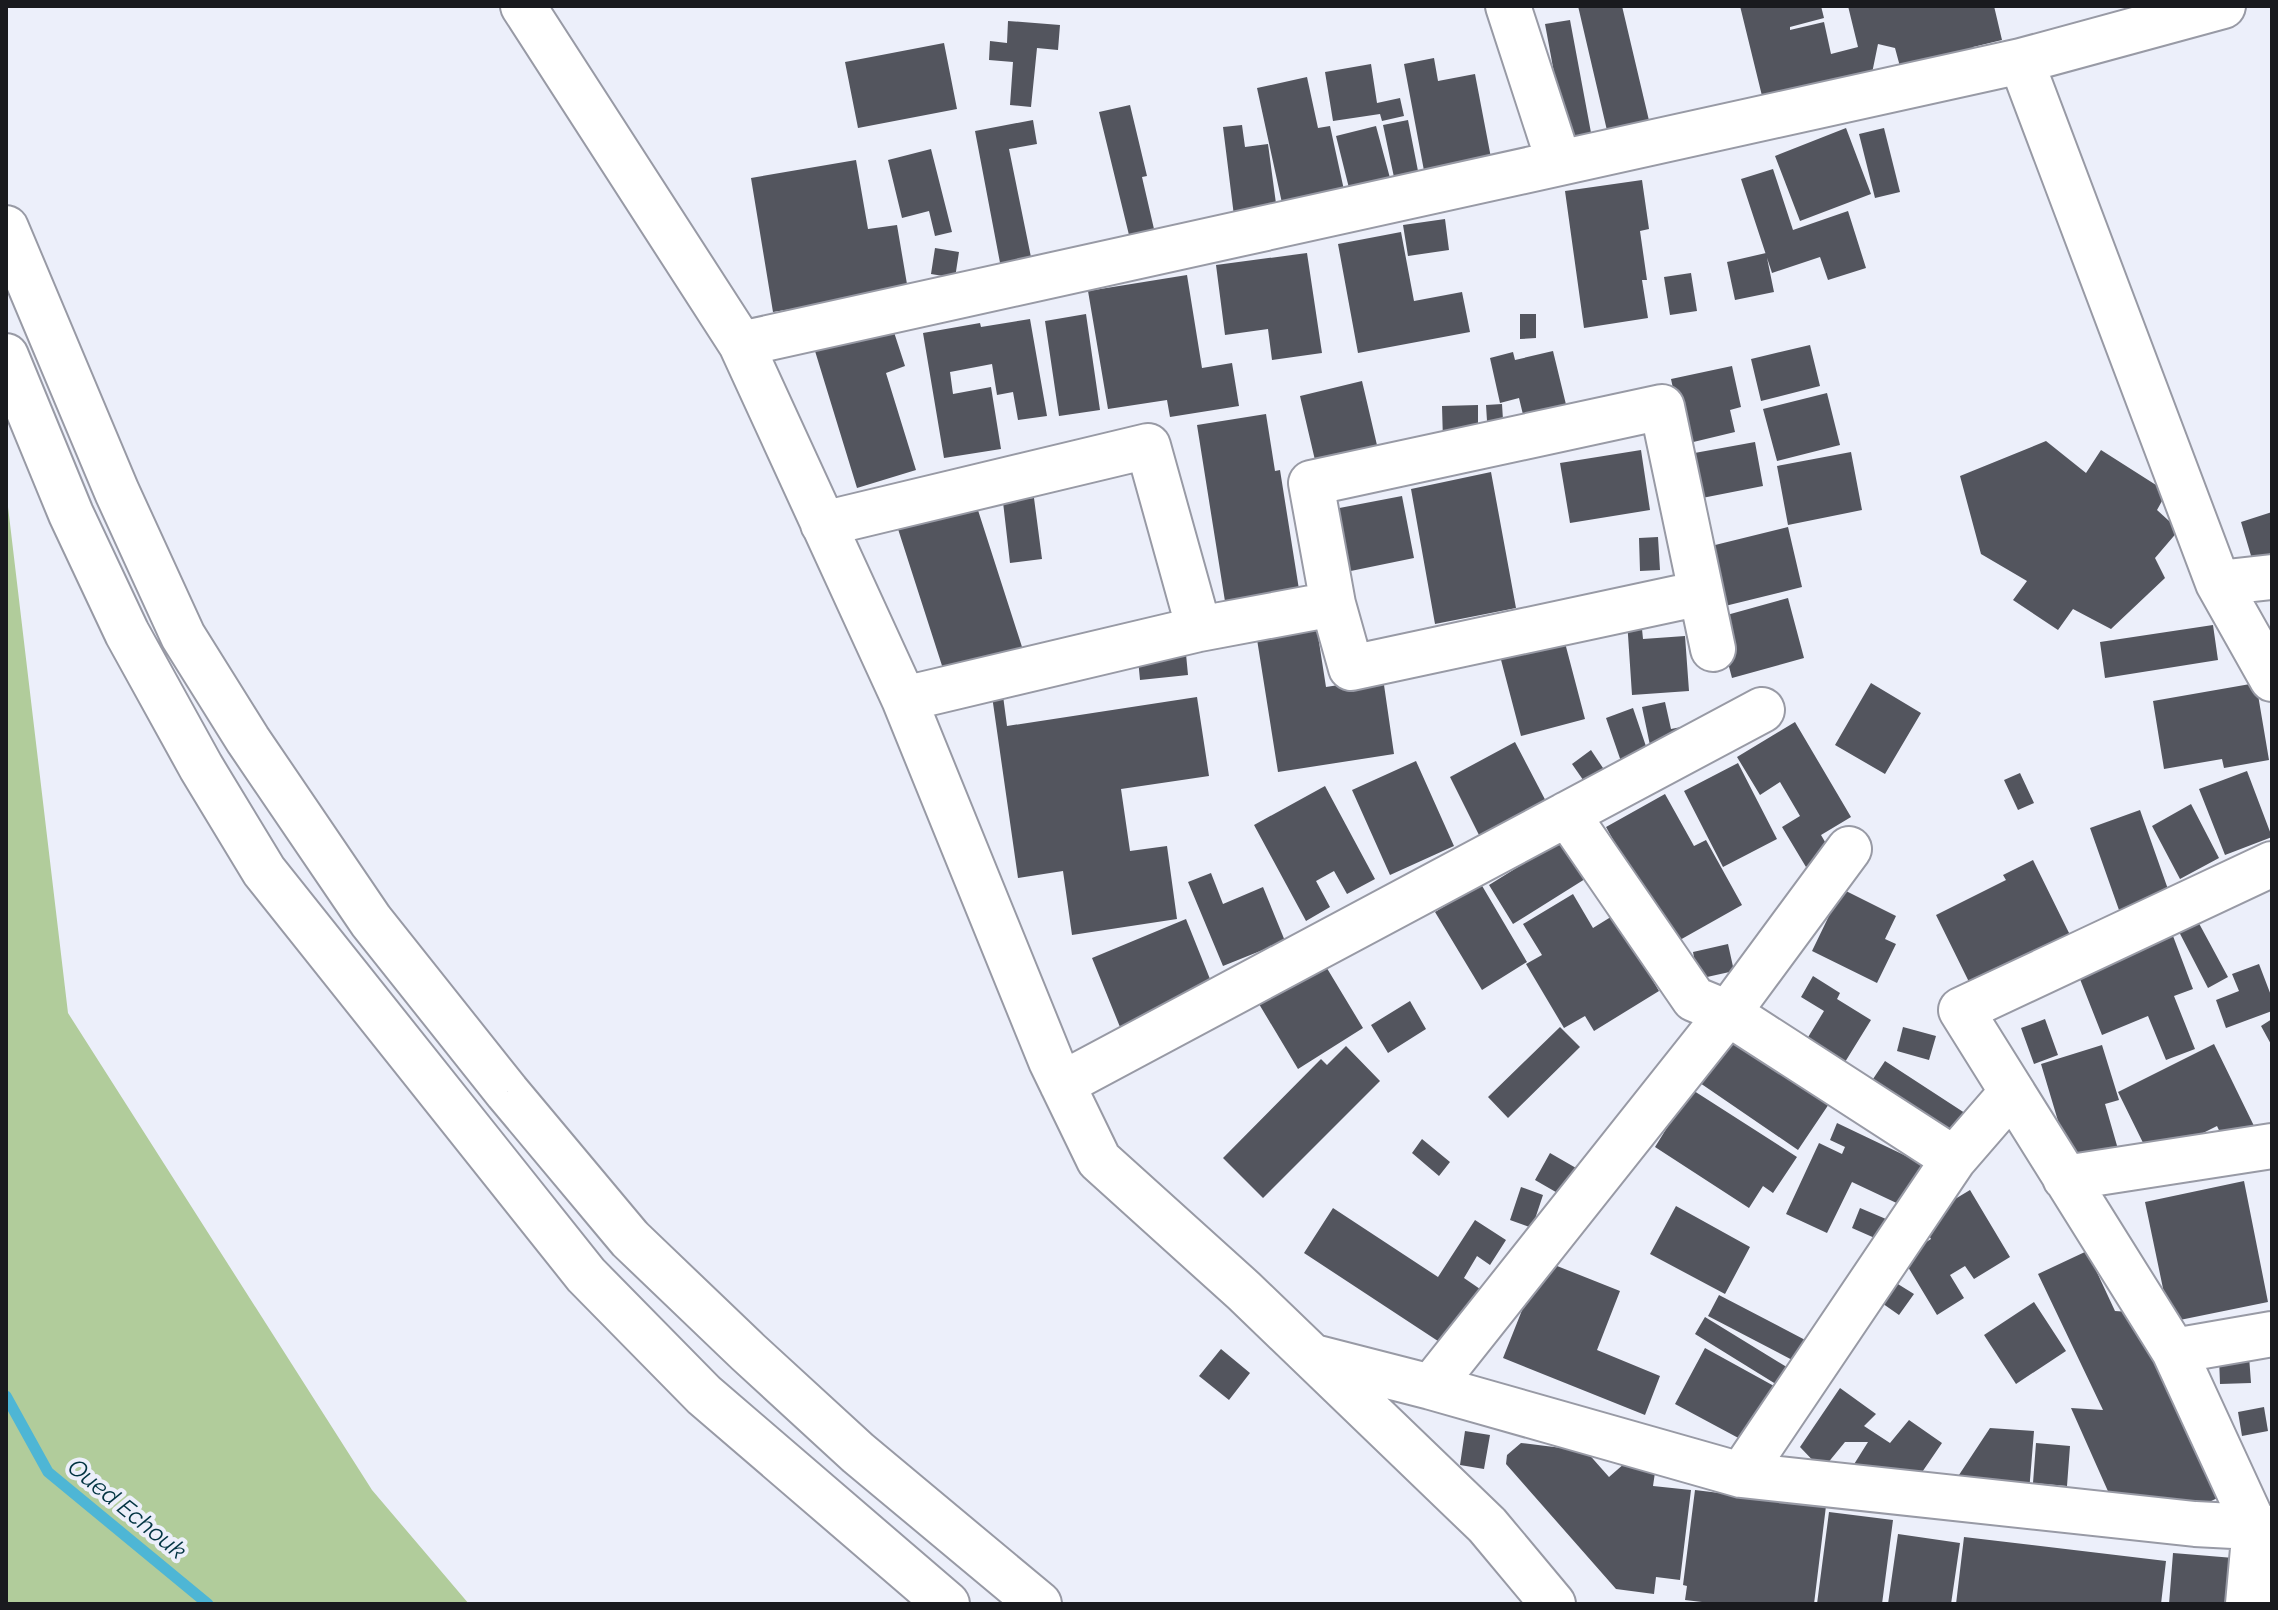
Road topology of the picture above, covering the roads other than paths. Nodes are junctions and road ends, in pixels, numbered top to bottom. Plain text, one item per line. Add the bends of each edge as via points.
1 (523, 6) edge
2 (1508, 6) edge
3 (2223, 6) edge
4 (2021, 61) junction
5 (1553, 144) dead end
6 (6, 228) edge
7 (741, 344) junction
8 (6, 356) edge
9 (823, 524) junction
10 (2272, 577) edge
11 (2218, 583) junction
12 (1701, 593) junction
13 (1333, 604) junction
14 (1199, 629) junction
15 (1713, 649) dead end
16 (2272, 679) edge
17 (904, 699) junction
18 (1762, 710) dead end
19 (1567, 814) junction
20 (1849, 849) dead end
21 (2272, 864) edge
22 (1728, 1013) junction
23 (1062, 1084) junction
24 (2012, 1092) junction
25 (2272, 1146) edge
26 (1954, 1159) junction
27 (2065, 1178) junction
28 (2272, 1334) edge
29 (2174, 1351) junction
30 (1312, 1356) junction
31 (1431, 1387) junction
32 (1741, 1475) junction
33 (2264, 1527) edge
34 (947, 1604) edge
35 (1039, 1604) edge
36 (1553, 1604) edge
37 (2248, 1604) edge

1 - 7 street
2 - 5 street
3 - 4 street
4 - 7 street
4 - 11 street
6 - 35 street via 183,636 371,921 630,1239 858,1453
7 - 9 street
8 - 34 street via 127,633 264,871 586,1275 704,1395
9 - 14 street via 1148,446
9 - 17 street
10 - 11 street
11 - 16 street
12 - 13 street via 1351,668
12 - 13 street via 1662,407 1311,483
12 - 15 street
13 - 14 street
14 - 17 street
17 - 23 street
18 - 19 street
19 - 22 street via 1694,999
19 - 23 street
20 - 22 street
21 - 24 street via 1961,1010
22 - 26 street
22 - 31 street
23 - 30 street via 1099,1160
24 - 26 street
24 - 27 street
25 - 27 street
26 - 32 street
27 - 29 street
28 - 29 street
29 - 33 street
30 - 31 street
30 - 36 street via 1487,1525
31 - 32 street
32 - 33 street
33 - 37 street

